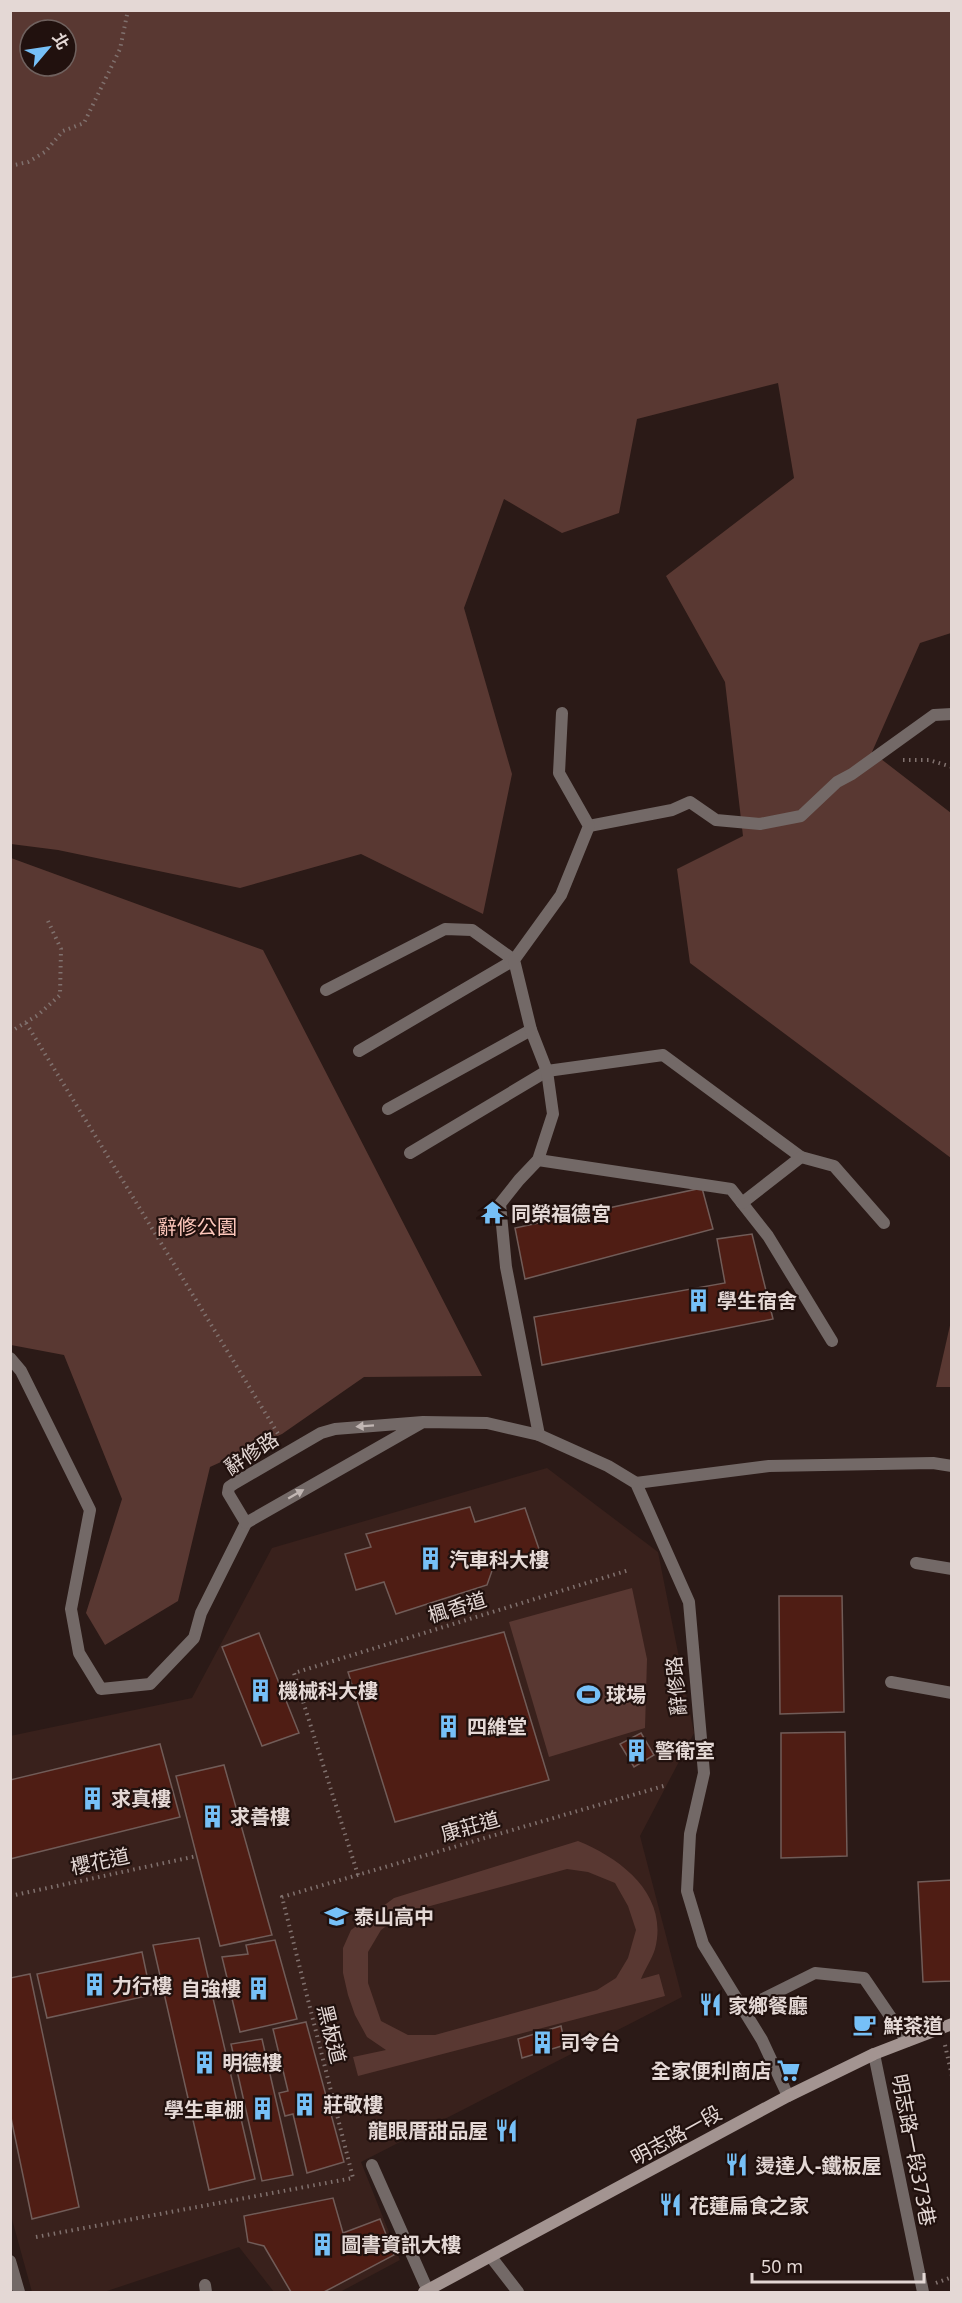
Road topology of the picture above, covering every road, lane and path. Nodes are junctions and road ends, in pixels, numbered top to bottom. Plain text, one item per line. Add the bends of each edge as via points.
1 (128, 10) edge
2 (10, 166) edge
3 (562, 713) dead end
4 (951, 714) edge
5 (900, 760) dead end
6 (951, 767) edge
7 (589, 826) junction
8 (48, 921) dead end
9 (514, 960) junction
10 (326, 990) dead end
11 (26, 1023) junction
12 (531, 1030) junction
13 (10, 1032) edge
14 (360, 1051) dead end
15 (547, 1071) junction
16 (388, 1109) dead end
17 (410, 1153) dead end
18 (801, 1157) junction
19 (538, 1160) junction
20 (742, 1203) junction
21 (884, 1223) dead end
22 (832, 1341) dead end
23 (10, 1358) edge
24 (423, 1422) junction
25 (539, 1435) junction
26 (289, 1451) junction
27 (951, 1466) edge
28 (636, 1483) junction
29 (246, 1523) junction
30 (916, 1563) dead end
31 (951, 1569) edge
32 (629, 1570) dead end
33 (891, 1682) dead end
34 (951, 1694) edge
35 (667, 1785) dead end
36 (196, 1856) dead end
37 (358, 1875) junction
38 (10, 1896) edge
39 (282, 1897) joint
40 (743, 2009) junction
41 (948, 2025) edge
42 (908, 2041) junction
43 (874, 2054) junction
44 (951, 2076) edge
45 (788, 2096) junction
46 (372, 2166) dead end
47 (36, 2237) dead end
48 (491, 2258) junction
49 (10, 2261) edge
50 (920, 2291) edge
51 (19, 2292) edge
52 (426, 2292) edge
53 (518, 2292) edge

1 - 2 path via 120,49 84,123 63,131 45,152 28,162
3 - 7 street via 560,774
4 - 7 street via 934,715 837,782 801,816 760,824 716,820 690,802 672,810
5 - 6 path via 929,760
7 - 9 street via 561,895
8 - 11 path via 61,949 60,995
9 - 10 street via 472,930 445,929
9 - 12 street
9 - 14 street
11 - 13 path
11 - 26 path
12 - 15 street
12 - 16 street
15 - 17 street
15 - 18 street via 663,1055
15 - 19 street via 553,1114
18 - 20 street
18 - 21 street via 834,1166
19 - 20 street via 731,1189
19 - 25 street via 500,1204 506,1267
20 - 22 street via 768,1236
23 - 29 street via 21,1371 90,1510 71,1609 79,1653 101,1689 150,1684 194,1638 201,1613
24 - 25 street, 辭修路 via 487,1423
24 -> 26 street, 辭修路 via 334,1429
29 -> 24 street
25 - 28 street, 辭修路
26 - 29 street, 辭修路 via 229,1487 228,1493
27 - 28 street via 769,1466
28 - 40 street, 辭修路 via 688,1602 704,1773 690,1834 687,1891 703,1944
30 - 31 street
32 - 37 path, 楓香道 via 294,1673
33 - 34 street
35 - 37 path, 康莊道
36 - 38 path, 櫻花道
37 - 39 path, 康莊道
39 - 47 path, 黑板道 via 353,2178
40 - 42 street via 815,1973 864,1978
40 - 45 street, 辭修路
41 - 42 main road, 明志路一段
41 - 44 path via 946,2059
42 - 43 main road, 明志路一段
43 - 45 main road, 明志路一段
43 - 50 street, 明志路一段373巷
45 - 48 main road, 明志路一段
46 - 52 street
48 - 52 main road, 明志路一段
48 - 53 street
49 - 51 street

